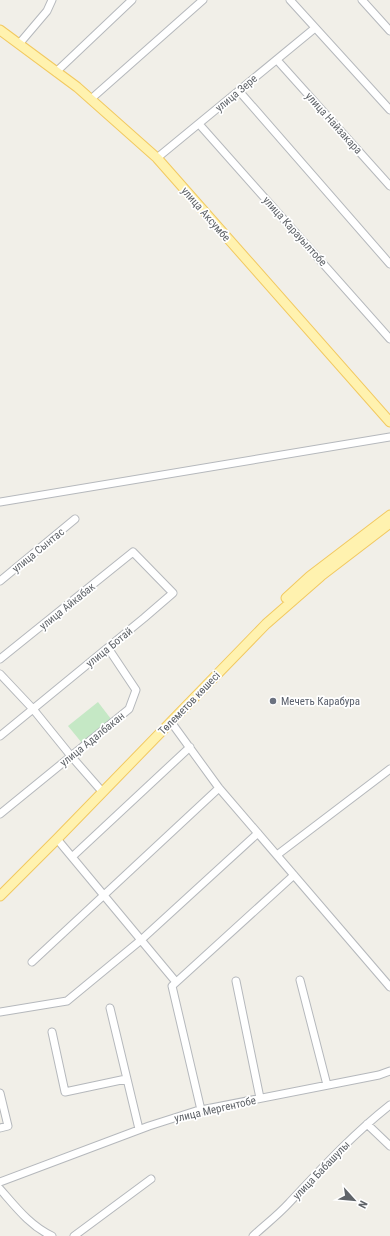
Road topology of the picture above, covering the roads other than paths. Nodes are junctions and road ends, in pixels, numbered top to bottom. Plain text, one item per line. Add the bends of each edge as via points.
1 (52, 0) edge
2 (132, 0) edge
3 (203, 0) edge
4 (290, 0) edge
5 (362, 0) edge
6 (315, 28) junction
7 (0, 30) edge
8 (390, 31) edge
9 (19, 44) junction
10 (277, 60) junction
11 (56, 72) junction
12 (239, 91) junction
13 (91, 99) junction
14 (390, 110) edge
15 (200, 124) junction
16 (157, 158) junction
17 (390, 186) edge
18 (390, 264) edge
19 (390, 339) edge
20 (390, 422) edge
21 (390, 437) edge
22 (0, 502) edge
23 (390, 516) edge
24 (75, 519) dead end
25 (390, 523) edge
26 (134, 552) joint
27 (0, 581) edge
28 (108, 648) junction
29 (0, 659) edge
30 (0, 674) edge
31 (33, 709) junction
32 (171, 722) junction
33 (0, 736) edge
34 (190, 747) junction
35 (71, 756) junction
36 (390, 769) edge
37 (99, 788) junction
38 (219, 788) junction
39 (0, 814) edge
40 (74, 818) junction
41 (258, 833) junction
42 (57, 839) junction
43 (278, 856) junction
44 (72, 857) junction
45 (294, 875) junction
46 (0, 888) edge
47 (104, 895) junction
48 (0, 896) edge
49 (141, 940) junction
50 (32, 962) dead end
51 (300, 980) dead end
52 (236, 981) dead end
53 (176, 982) junction
54 (390, 987) edge
55 (110, 1008) dead end
56 (0, 1012) edge
57 (52, 1032) dead end
58 (390, 1071) edge
59 (126, 1079) junction
60 (327, 1085) junction
61 (0, 1093) edge
62 (260, 1098) junction
63 (390, 1105) edge
64 (201, 1110) junction
65 (367, 1124) junction
66 (0, 1128) edge
67 (139, 1129) junction
68 (390, 1146) edge
69 (151, 1179) dead end
70 (0, 1182) edge
71 (0, 1189) edge
72 (52, 1236) edge
73 (74, 1236) edge
74 (253, 1236) edge

1 - 9 street via 47,11
2 - 11 street
3 - 13 street
4 - 6 street
5 - 8 street
6 - 10 street, улица Зере
6 - 14 street
7 - 9 main road, улица Аксумбе
9 - 11 main road, улица Аксумбе
10 - 12 street, улица Зере
10 - 17 street, улица Найзакара
11 - 13 main road, улица Аксумбе
12 - 15 street, улица Зере
12 - 18 street
13 - 16 main road, улица Аксумбе
15 - 16 street, улица Зере
15 - 19 street, улица Карауылтобе
16 - 20 main road, улица Аксумбе
21 - 22 street
23 - 37 main road, Төлеметов көшесі via 310,576 261,620
24 - 27 street, улица Сынтас
25 - 32 main road, Төлеметов көшесі via 266,624
26 - 28 street, улица Ботай via 173,593
26 - 29 street, улица Айкабак
28 - 31 street, улица Ботай
28 - 35 street, улица Адалбакан via 136,690 129,709
30 - 31 street
31 - 33 street, улица Ботай
31 - 35 street
32 - 34 street
32 - 40 main road, Төлеметов көшесі
34 - 38 street
34 - 44 street
35 - 37 street
35 - 39 street, улица Адалбакан
36 - 43 street
37 - 40 main road, Төлеметов көшесі
38 - 41 street
38 - 47 street
40 - 42 main road, Төлеметов көшесі
40 - 46 main road, Төлеметов көшесі
41 - 43 street
41 - 49 street
42 - 44 street
42 - 48 main road, Төлеметов көшесі
43 - 45 street
44 - 47 street
45 - 53 street
45 - 54 street
47 - 49 street
47 - 50 street
49 - 53 street
49 - 56 street via 67,1001
51 - 60 street
52 - 62 street
53 - 64 street via 172,986
55 - 59 street
57 - 59 street via 65,1092
58 - 60 street, улица Мергентобе
59 - 67 street
60 - 62 street, улица Мергентобе
61 - 66 street via 8,1126
62 - 64 street, улица Мергентобе
63 - 65 street, улица Бабашулы
64 - 67 street, улица Мергентобе
65 - 68 street
65 - 74 street, улица Бабашулы
67 - 70 street, улица Мергентобе
69 - 73 street
71 - 72 street via 22,1214

